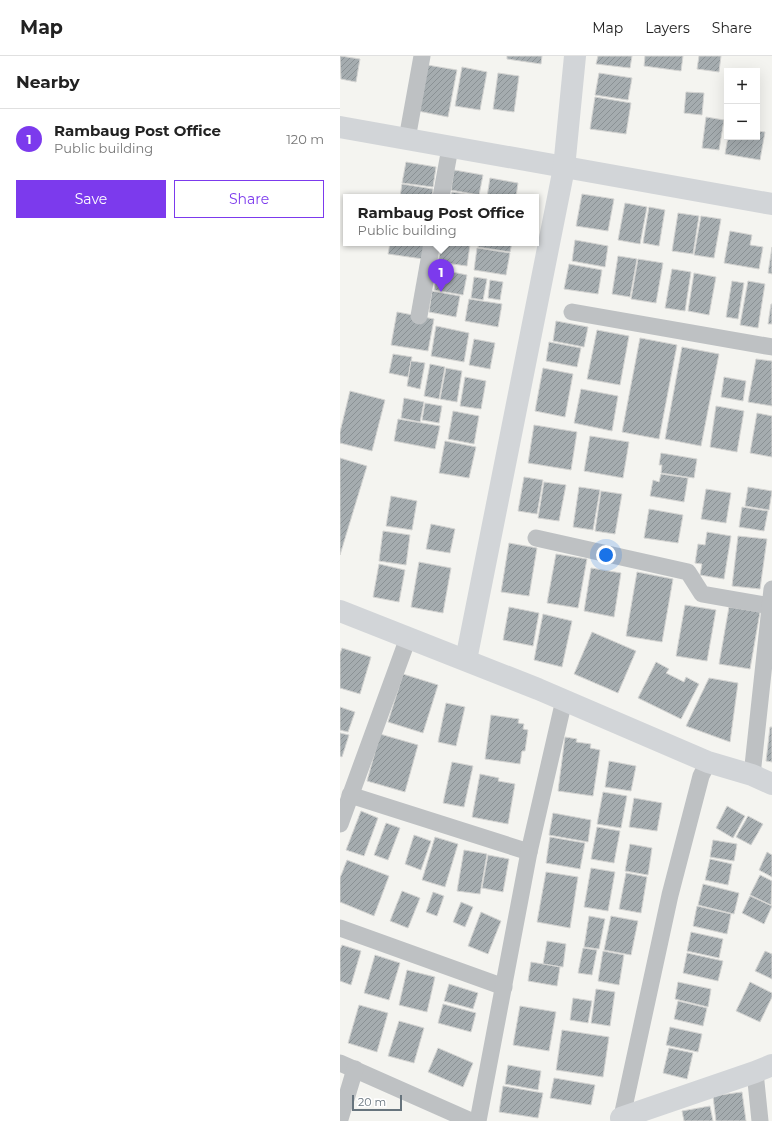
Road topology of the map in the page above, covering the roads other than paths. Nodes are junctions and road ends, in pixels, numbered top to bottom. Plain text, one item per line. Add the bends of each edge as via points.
1 (422, 56) edge
2 (575, 56) edge
3 (340, 127) edge
4 (407, 139) junction
5 (450, 148) junction
6 (564, 168) junction
7 (442, 194) edge
8 (772, 204) edge
9 (431, 246) edge
10 (572, 312) dead end
11 (419, 316) dead end
12 (772, 347) edge
13 (536, 538) dead end
14 (772, 589) edge
15 (770, 606) junction
16 (340, 611) edge
17 (408, 638) junction
18 (466, 660) junction
19 (564, 700) junction
20 (708, 762) junction
21 (752, 775) junction
22 (772, 784) edge
23 (350, 795) junction
24 (340, 824) edge
25 (529, 852) junction
26 (340, 928) edge
27 (504, 987) junction
28 (347, 1066) edge
29 (763, 1068) edge
30 (340, 1119) edge
31 (621, 1120) edge
32 (471, 1121) edge
33 (478, 1121) edge
34 (760, 1121) edge

1 - 4 street
2 - 6 street
3 - 4 street
4 - 5 street
5 - 6 street
5 - 7 street
6 - 8 street
6 - 18 street
9 - 11 street
10 - 12 street
13 - 15 street via 688,572 702,594
14 - 15 street
15 - 21 street
16 - 17 street
17 - 18 street
17 - 23 street
18 - 19 street
19 - 20 street
19 - 25 street
20 - 21 street
20 - 31 street via 701,776 670,894
21 - 22 street
23 - 24 street
23 - 25 street
25 - 27 street
26 - 27 street
27 - 33 street
28 - 30 street
28 - 32 street
29 - 31 street
29 - 34 street

